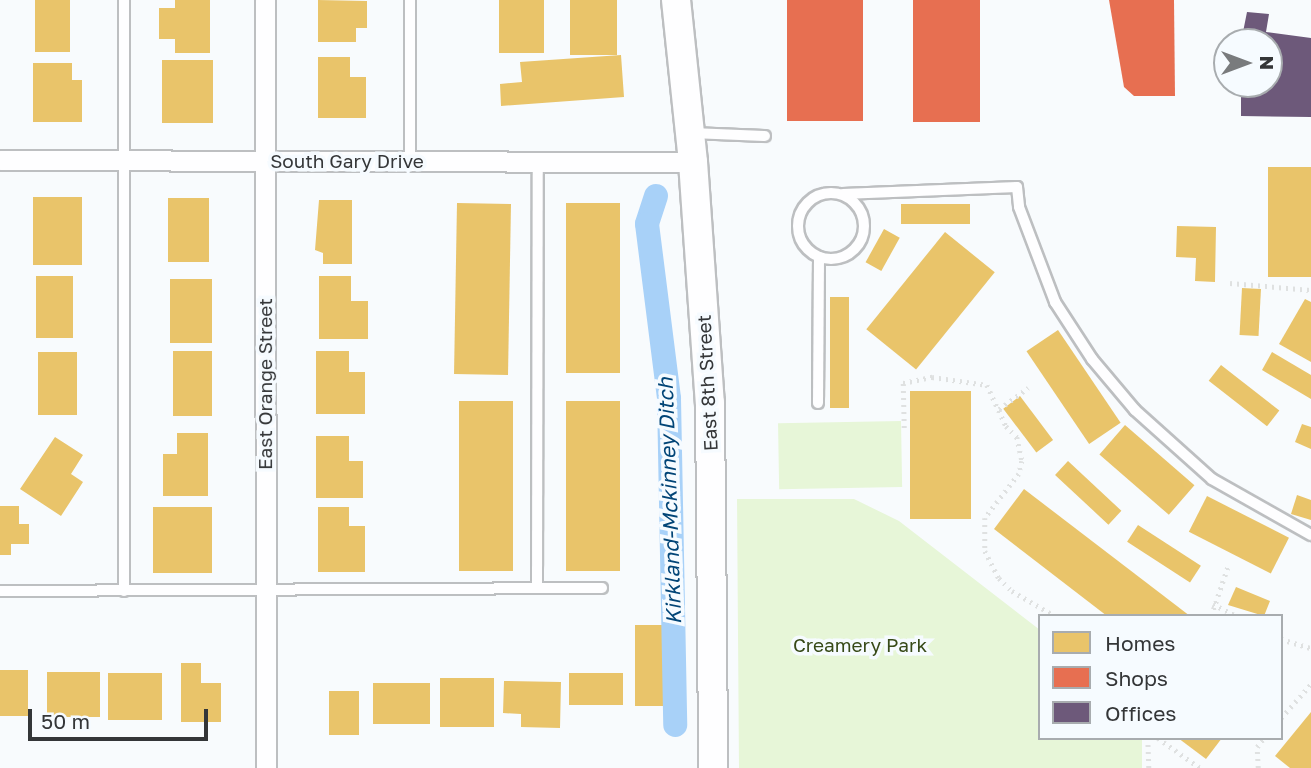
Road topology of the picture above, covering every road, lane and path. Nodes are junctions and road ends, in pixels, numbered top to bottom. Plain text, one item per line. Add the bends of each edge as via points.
1 (124, 0) edge
2 (265, 0) edge
3 (410, 0) edge
4 (676, 0) edge
5 (690, 133) junction
6 (765, 136) dead end
7 (0, 160) edge
8 (123, 160) junction
9 (264, 161) junction
10 (410, 161) junction
11 (538, 162) junction
12 (693, 162) junction
13 (843, 194) junction
14 (819, 257) junction
15 (1230, 283) dead end
16 (1311, 290) edge
17 (1028, 388) dead end
18 (818, 403) dead end
19 (999, 409) junction
20 (904, 428) dead end
21 (1311, 535) edge
22 (1228, 566) dead end
23 (537, 588) junction
24 (602, 588) dead end
25 (265, 590) junction
26 (0, 591) edge
27 (124, 591) junction
28 (1213, 604) junction
29 (1052, 614) edge
30 (1211, 614) edge
31 (1233, 614) edge
32 (1283, 640) edge
33 (1311, 648) edge
34 (1311, 684) edge
35 (1283, 716) edge
36 (1148, 740) edge
37 (1161, 740) edge
38 (1262, 740) edge
39 (266, 768) edge
40 (713, 768) edge
41 (1149, 768) edge
42 (1200, 768) edge
43 (1258, 768) edge

1 - 8 lane
2 - 9 street, East Orange Street
3 - 10 lane
4 - 5 street, East 8th Street
5 - 6 lane
5 - 12 street, East 8th Street
7 - 8 street, South Gary Drive
8 - 9 street, South Gary Drive
8 - 27 lane
9 - 10 street, South Gary Drive
9 - 25 street, East Orange Street
10 - 11 street, South Gary Drive
11 - 12 street, South Gary Drive
11 - 23 lane
12 - 40 street, East 8th Street via 710,403
13 - 14 lane via 822,193 804,205 799,215 799,236
13 - 14 lane via 853,200 864,219 861,241 845,257
13 - 21 lane via 1017,187 1019,207 1055,302 1135,410 1212,479
14 - 18 lane
15 - 16 path
17 - 19 path
19 - 20 path via 987,385 932,377 903,383
19 - 29 path via 1017,437 1023,461 1019,474 985,517 985,551 999,578 1012,591
22 - 28 path
23 - 24 lane
23 - 25 lane
25 - 27 lane
25 - 39 street, East Orange Street
26 - 27 lane
28 - 30 path
28 - 31 path
32 - 33 path
34 - 35 path
36 - 41 path
37 - 42 path
38 - 43 path via 1257,747

